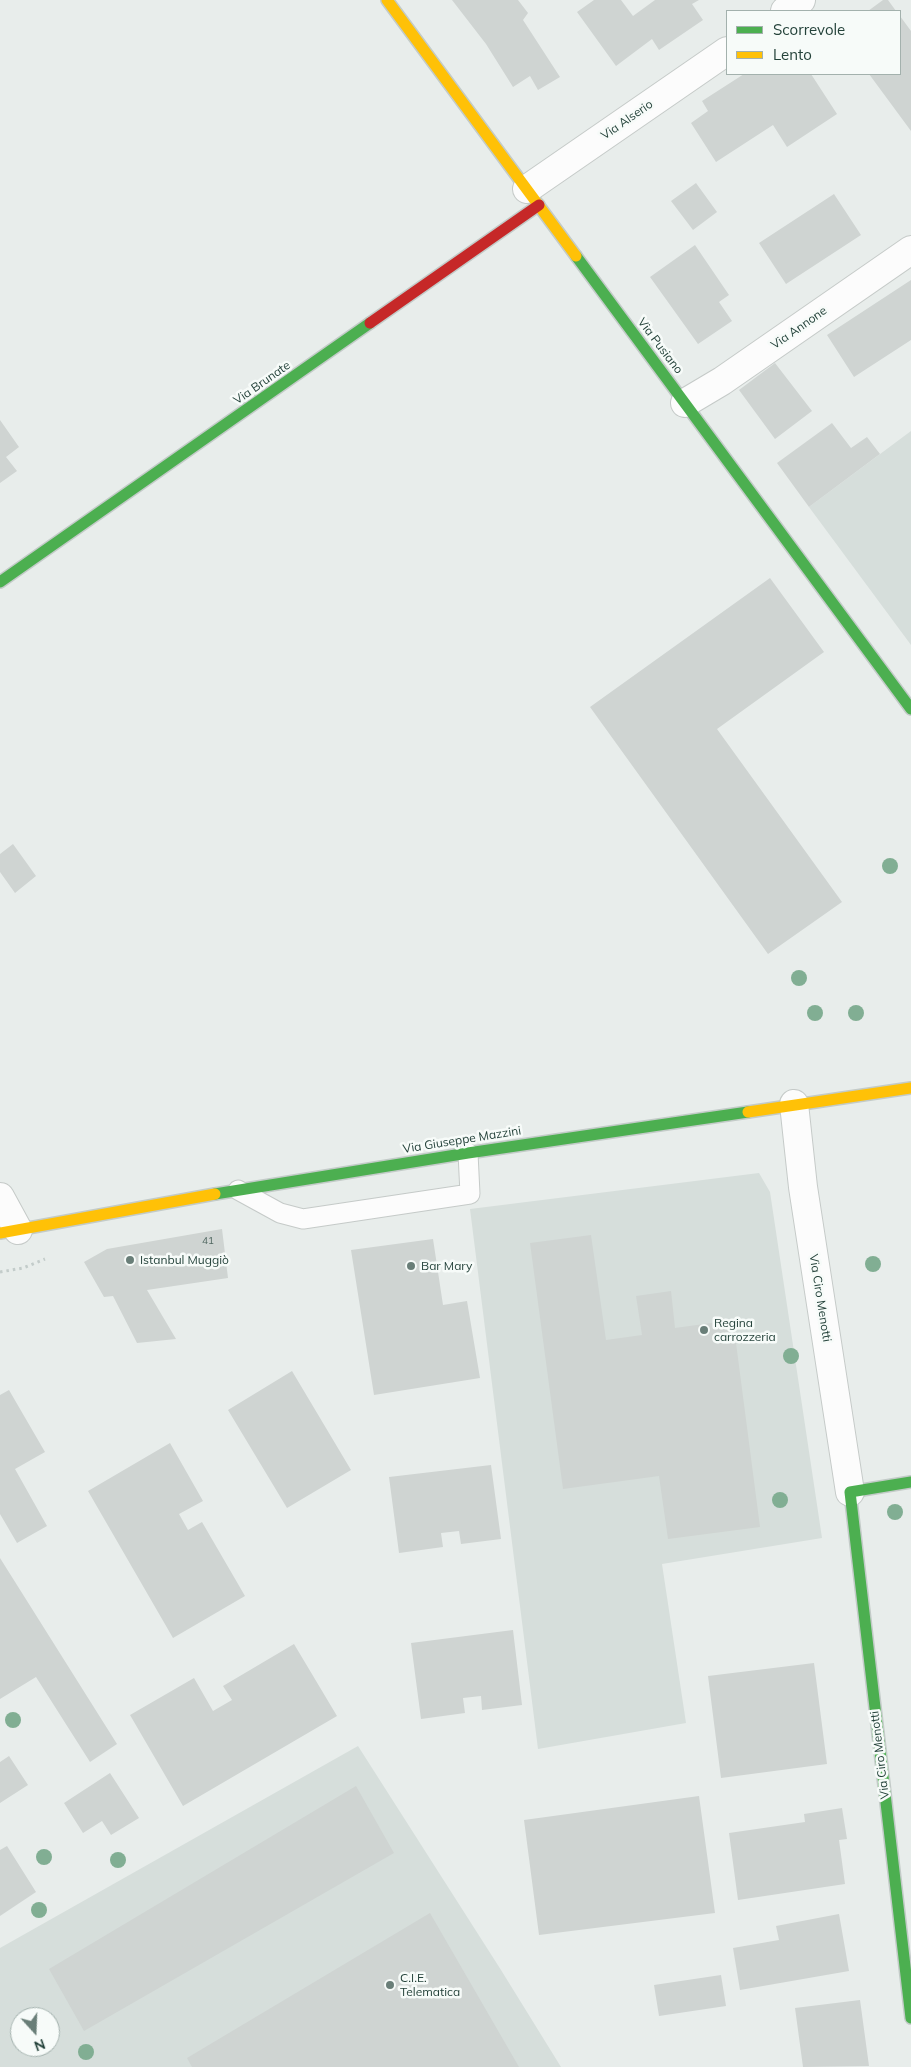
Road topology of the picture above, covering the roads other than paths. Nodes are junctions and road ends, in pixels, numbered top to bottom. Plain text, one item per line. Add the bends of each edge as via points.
1 (388, 0) edge
2 (801, 0) edge
3 (786, 10) edge
4 (726, 52) edge
5 (533, 197) junction
6 (911, 250) edge
7 (686, 403) junction
8 (0, 582) edge
9 (911, 708) edge
10 (911, 1088) edge
11 (794, 1104) junction
12 (468, 1153) junction
13 (238, 1190) junction
14 (0, 1197) edge
15 (9, 1231) edge
16 (911, 1482) edge
17 (850, 1492) junction
18 (911, 2018) edge

1 - 5 street, Via Pusiano
2 - 3 street
4 - 5 street, Via Alserio
5 - 7 street, Via Pusiano
5 - 8 street, Via Brunate
6 - 7 street, Via Annone
7 - 9 street, Via Pusiano
10 - 11 street, Via Giuseppe Mazzini
11 - 12 street, Via Giuseppe Mazzini
11 - 17 street, Via Ciro Menotti via 803,1187
12 - 13 street, Via Giuseppe Mazzini
12 - 13 lane via 470,1194 303,1219 280,1213
13 - 15 street, Via Giuseppe Mazzini
14 - 15 street
16 - 17 street
17 - 18 street, Via Ciro Menotti

